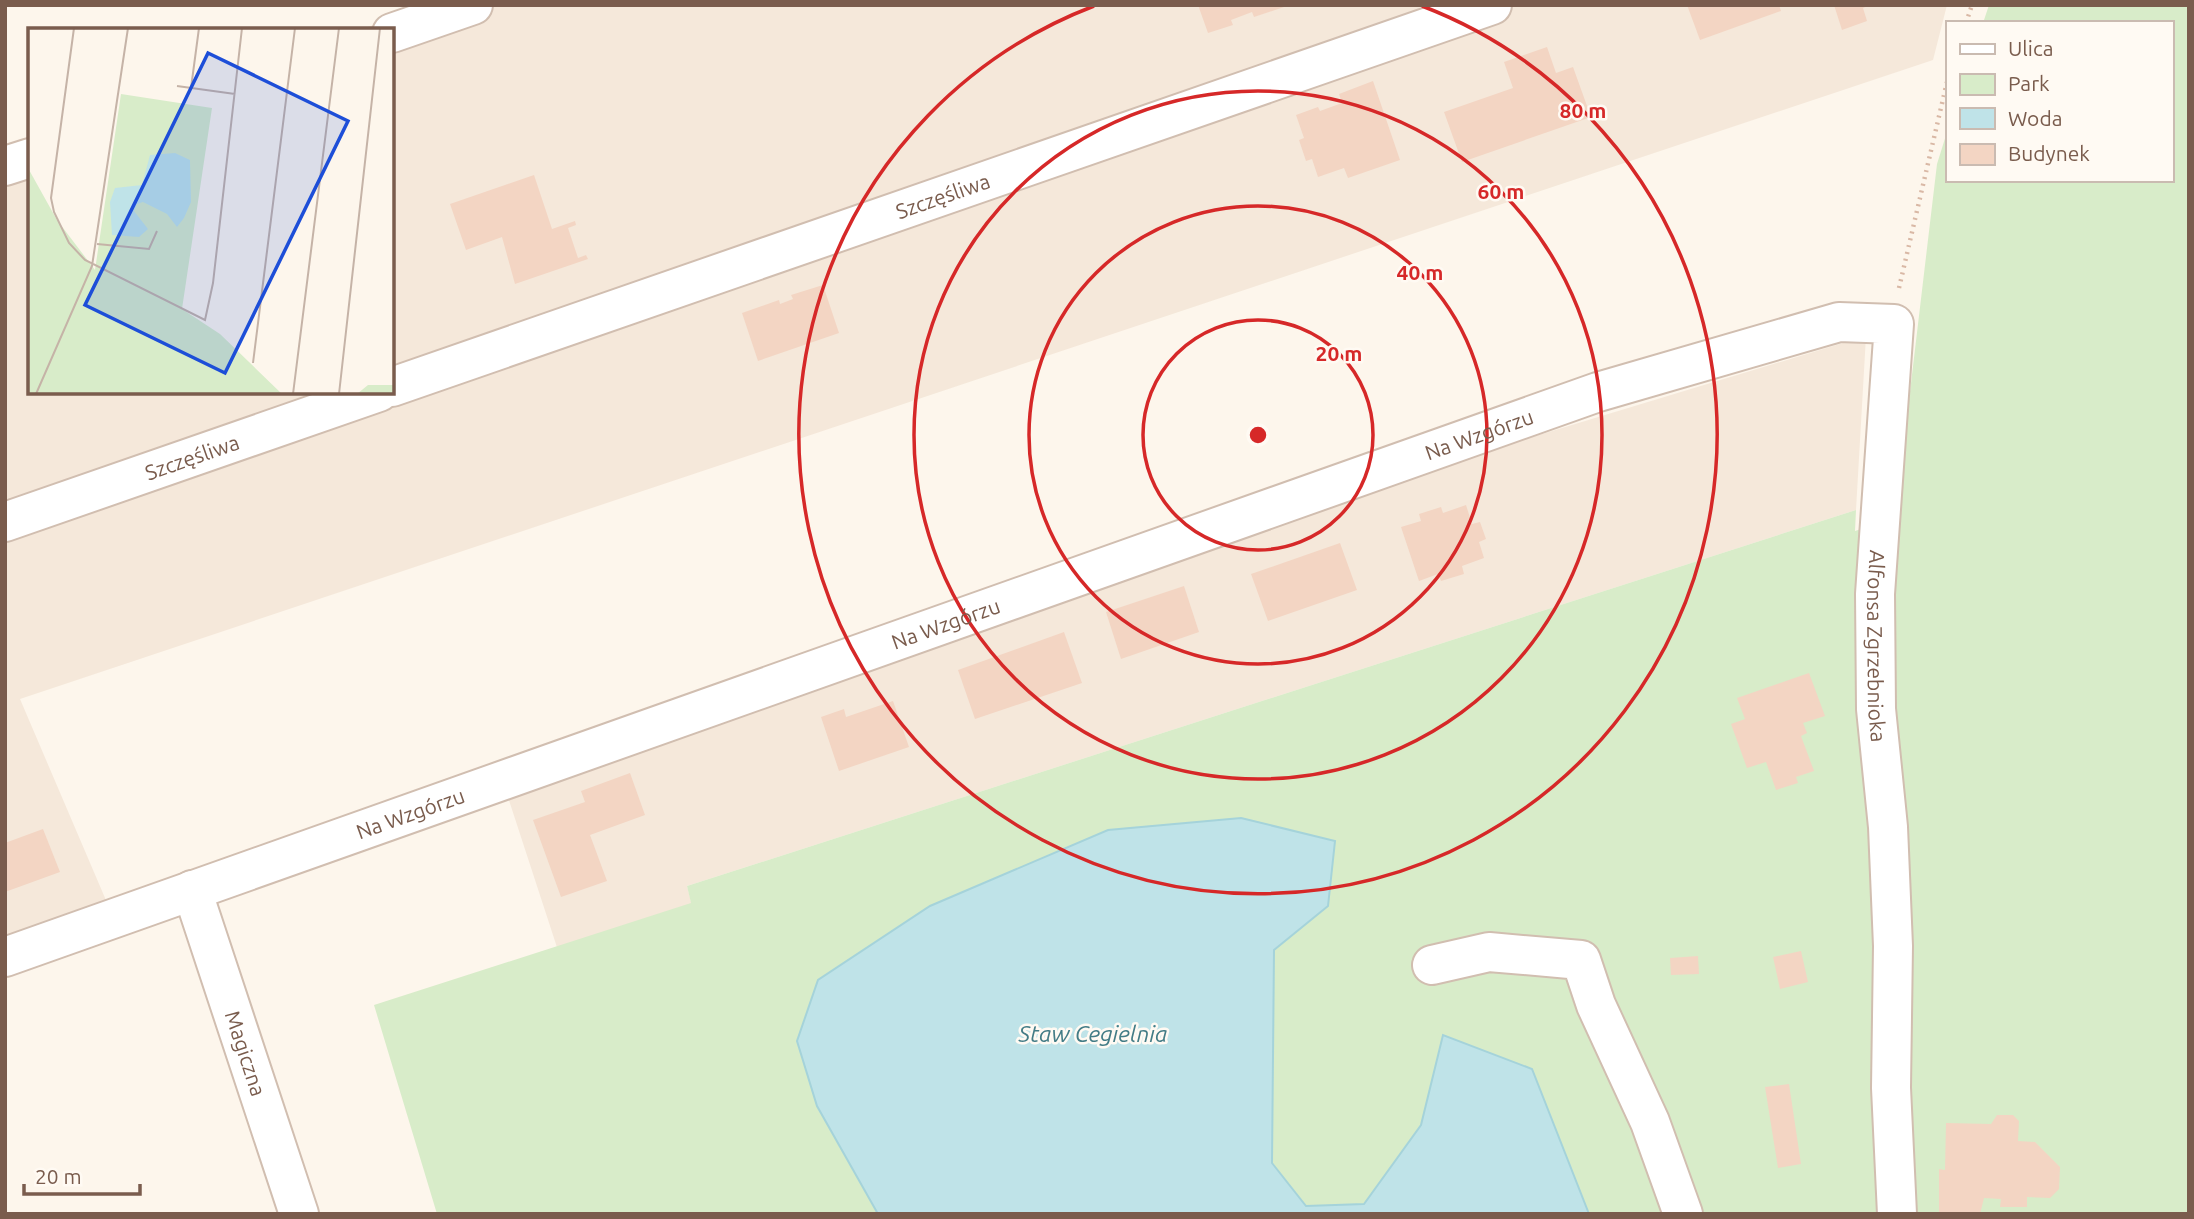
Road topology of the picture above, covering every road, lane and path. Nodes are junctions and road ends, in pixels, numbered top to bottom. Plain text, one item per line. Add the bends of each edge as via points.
1 (473, 5) edge
2 (1492, 5) edge
3 (394, 32) edge
4 (1946, 86) edge
5 (28, 159) edge
6 (5, 166) edge
7 (1894, 324) junction
8 (394, 386) edge
9 (373, 394) edge
10 (5, 522) edge
11 (192, 890) junction
12 (5, 957) edge
13 (1432, 965) dead end
14 (299, 1214) edge
15 (1683, 1214) edge
16 (1897, 1214) edge

1 - 3 street
2 - 8 street, Szczęśliwa
4 - 7 path via 1902,268
5 - 6 street
7 - 11 street, Na Wzgórzu via 1839,322 1598,392
7 - 16 street, Alfonsa Zgrzebnioka via 1875,594 1876,709 1894,946 1891,1088
9 - 10 street, Szczęśliwa
11 - 12 street, Na Wzgórzu
11 - 14 street, Magiczna
13 - 15 street via 1489,952 1581,960 1596,1005 1650,1122

